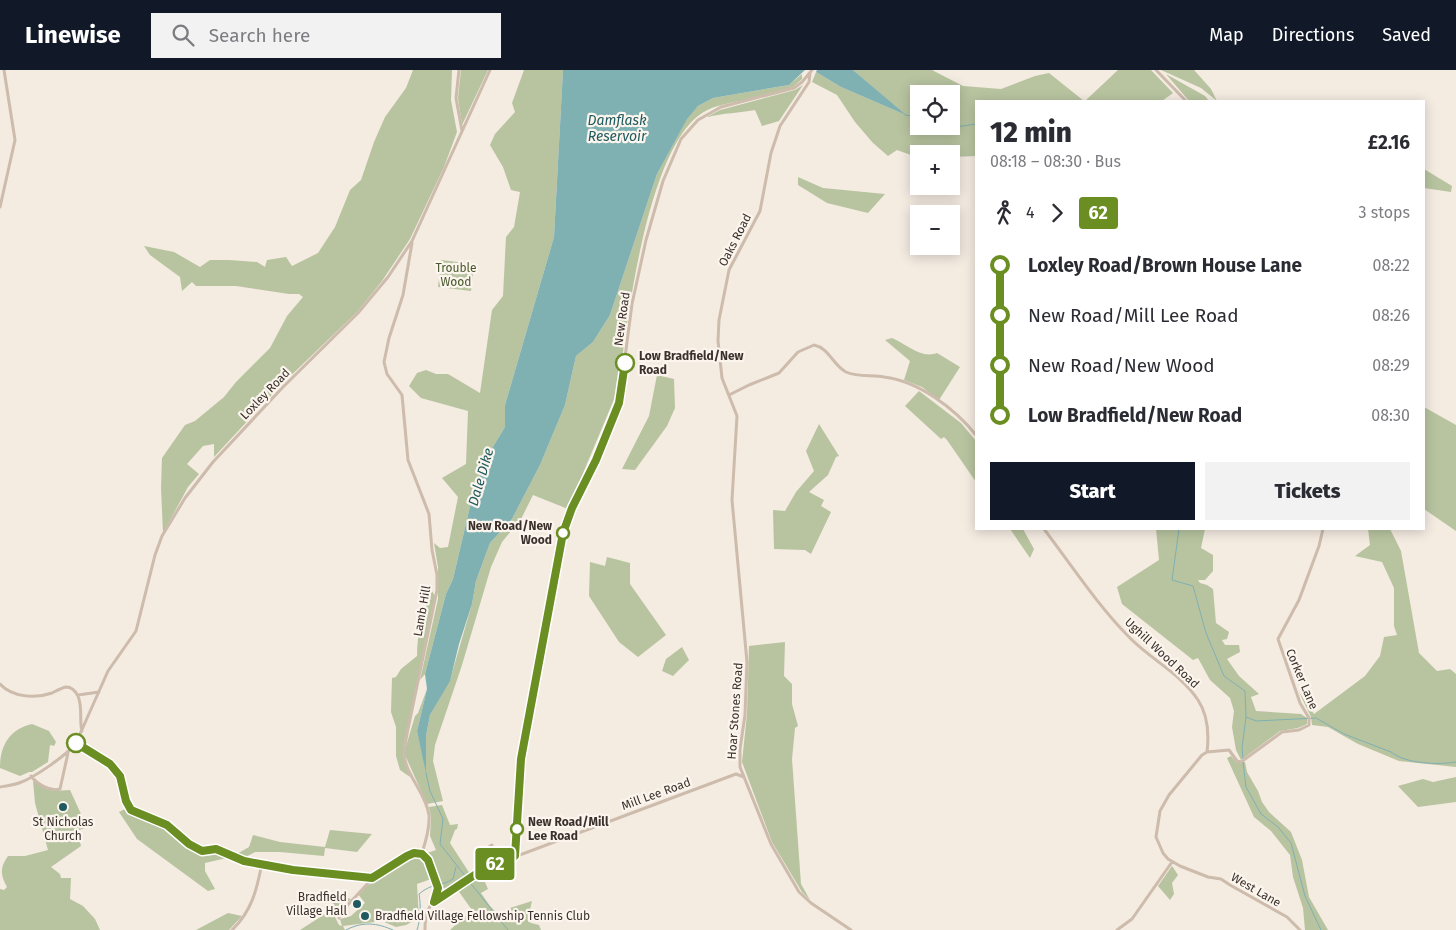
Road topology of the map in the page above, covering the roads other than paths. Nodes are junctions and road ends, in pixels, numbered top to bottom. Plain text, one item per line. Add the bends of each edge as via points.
1 (4, 70) edge
2 (459, 70) edge
3 (490, 70) edge
4 (1156, 70) edge
5 (811, 71) edge
6 (1185, 100) edge
7 (462, 131) junction
8 (0, 207) edge
9 (412, 241) junction
10 (729, 396) junction
11 (975, 434) edge
12 (1045, 530) edge
13 (1323, 530) edge
14 (0, 684) edge
15 (99, 692) junction
16 (78, 695) junction
17 (82, 731) junction
18 (76, 743) junction
19 (68, 752) junction
20 (1207, 752) junction
21 (740, 767) junction
22 (736, 774) junction
23 (31, 776) junction
24 (744, 777) junction
25 (0, 787) edge
26 (492, 845) dead end
27 (422, 854) junction
28 (515, 856) junction
29 (1172, 862) junction
30 (262, 863) junction
31 (493, 865) junction
32 (372, 878) junction
33 (438, 888) junction
34 (446, 893) junction
35 (434, 902) junction
36 (339, 918) dead end
37 (232, 930) edge
38 (425, 930) edge
39 (851, 930) edge
40 (1117, 930) edge
41 (1300, 930) edge

1 - 8 street via 15,140
2 - 7 street via 456,98
3 - 7 street, Loxley Road
4 - 6 street
5 - 10 street, Oaks Road via 809,82 780,126 770,153 760,211 727,275 718,332 722,378
5 - 28 street, New Road via 794,88 720,107 698,120 681,139 663,181 636,285 619,403 563,533 521,759
7 - 9 street, Loxley Road
9 - 15 street, Loxley Road via 363,308 273,398 192,486 154,554 136,631 115,658
9 - 27 street, Lamb Hill via 403,295 384,362 387,374 402,395 408,460 429,514 437,575 436,599 404,755 429,815
10 - 11 street via 778,373 798,352 814,345 827,352 847,372 885,377 921,389
10 - 21 street, Hoar Stones Road via 737,416 732,500 747,662
12 - 20 street, Ughill Wood Road via 1094,597 1124,631 1197,698 1208,734
13 - 20 street, Corker Lane via 1299,600 1278,639 1309,725 1279,734 1243,761 1237,761 1229,750
14 - 16 street via 7,691 18,694 50,694 68,687
15 - 16 street
15 - 17 street, Loxley Road
16 - 17 street
17 - 18 street, Loxley Road
18 - 19 street, Loxley Road
18 - 30 street via 110,764 120,776 131,810 167,825 195,849 222,850 239,860
19 - 23 street
19 - 23 street via 60,789 46,787
20 - 29 street via 1177,785 1160,812 1156,837 1163,853
21 - 22 street
21 - 24 street, Hoar Stones Road
22 - 24 street
22 - 28 street, Mill Lee Road
23 - 25 street via 18,784
24 - 39 street, Hoar Stones Road via 770,844 799,892
26 - 31 street via 484,849
27 - 32 street via 407,856
27 - 33 street via 428,860
28 - 31 street, Mill Lee Road
29 - 40 street via 1135,916
29 - 41 street, West Lane via 1220,879 1286,917
30 - 32 street via 293,870
30 - 37 street via 254,900 244,919
31 - 34 street, Mill Lee Road
32 - 36 street
33 - 34 street
33 - 35 street
34 - 35 street, Mill Lee Road
35 - 38 street via 426,916

